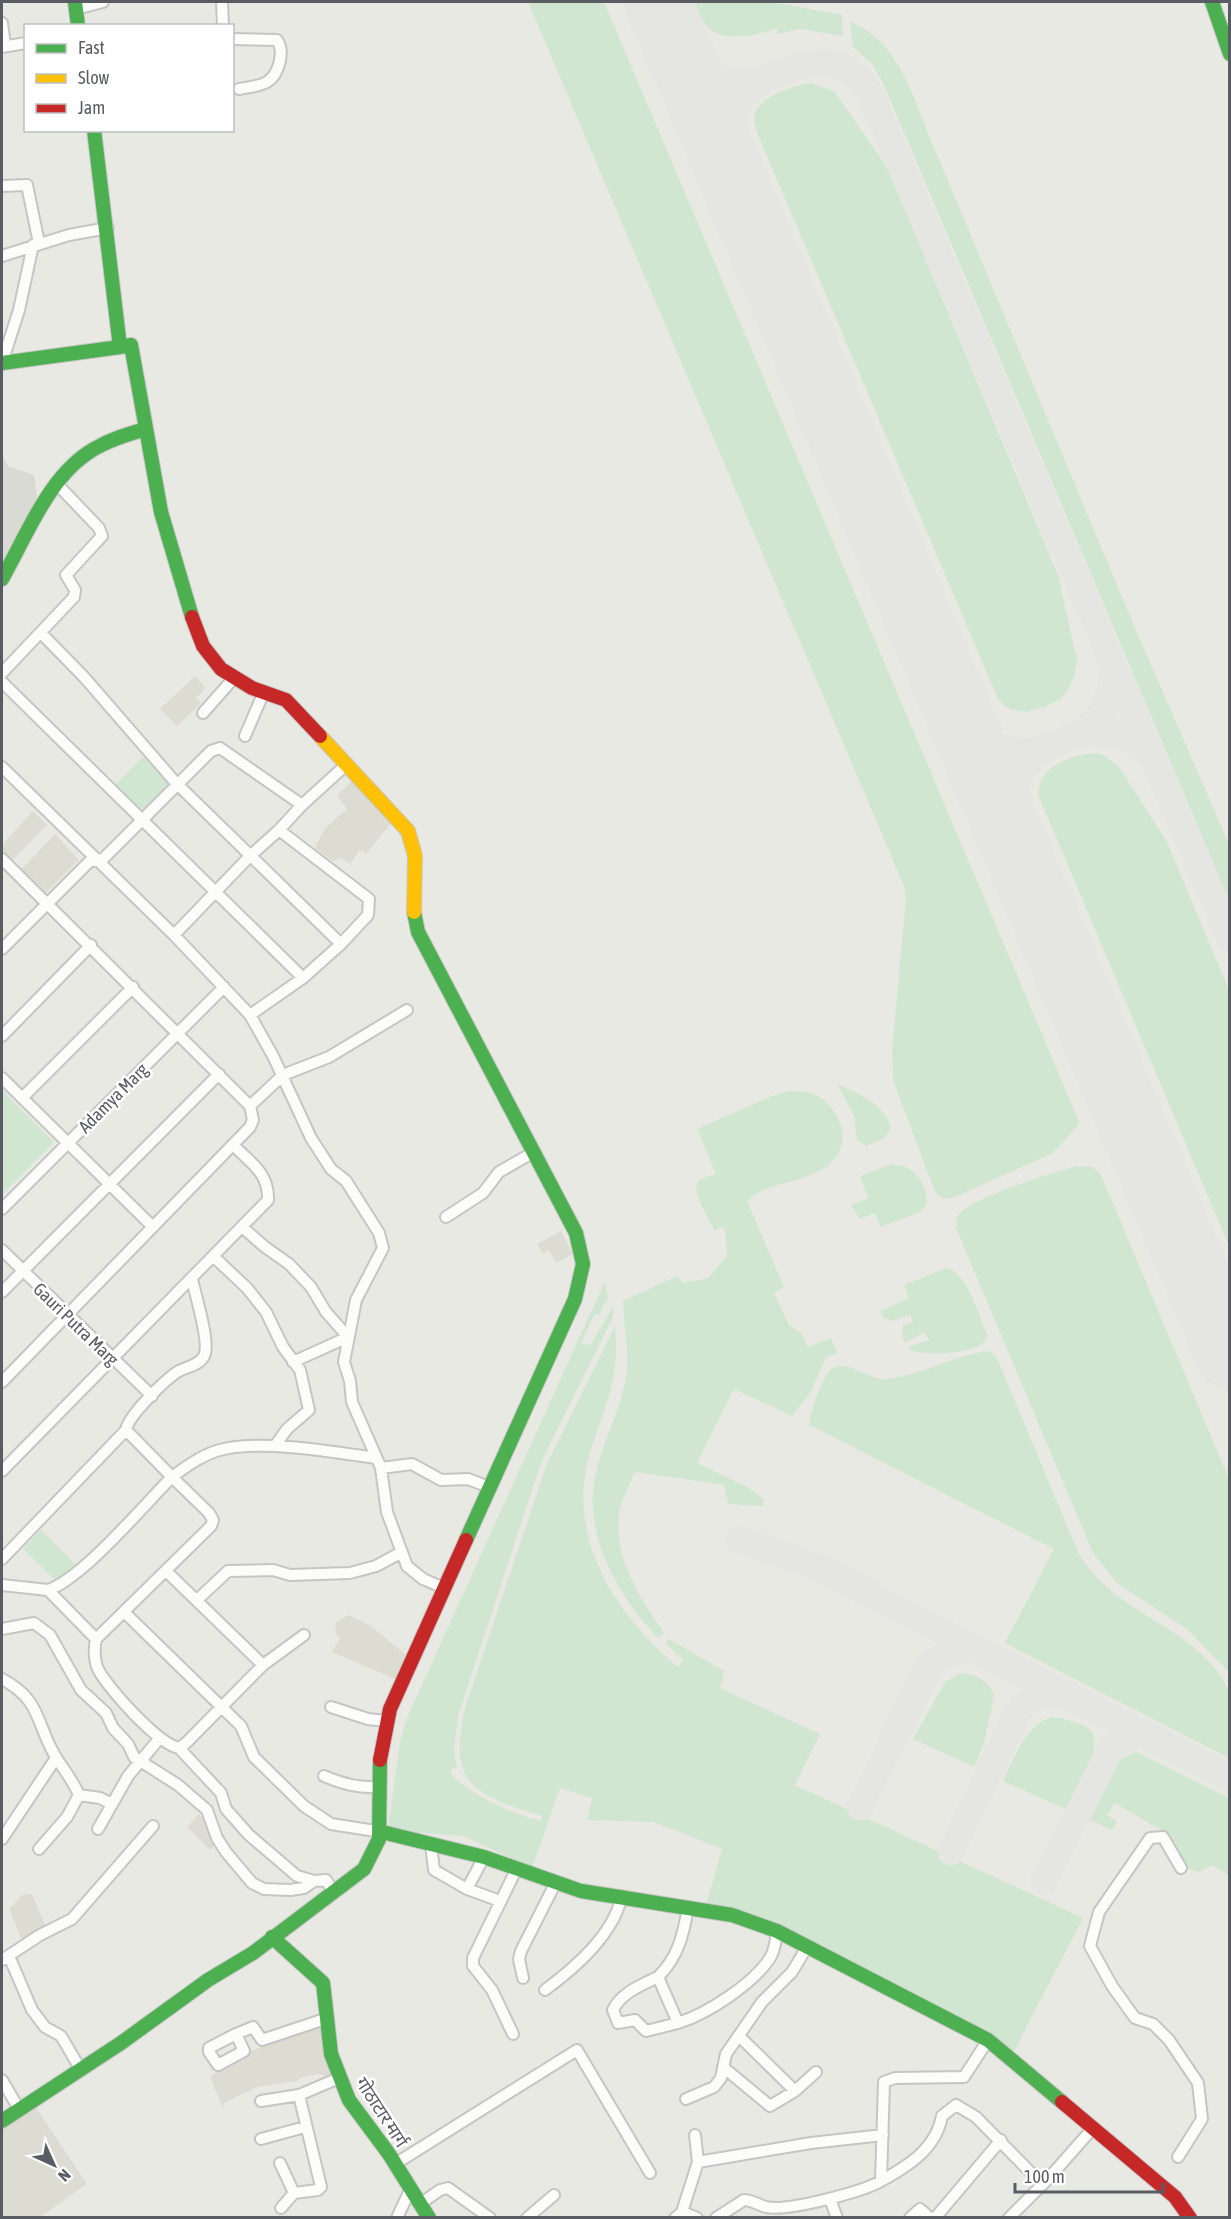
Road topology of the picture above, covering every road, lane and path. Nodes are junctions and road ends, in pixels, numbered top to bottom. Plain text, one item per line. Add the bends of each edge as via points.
1 (103, 2) edge
2 (222, 2) edge
3 (1212, 2) edge
4 (76, 5) edge
5 (2, 23) edge
6 (78, 24) edge
7 (223, 24) edge
8 (234, 39) edge
9 (24, 43) edge
10 (3, 46) edge
11 (1230, 54) edge
12 (239, 89) dead end
13 (94, 132) edge
14 (2, 186) edge
15 (108, 228) junction
16 (36, 244) junction
17 (2, 256) edge
18 (120, 347) junction
19 (2, 363) edge
20 (146, 429) junction
21 (56, 483) junction
22 (2, 579) edge
23 (41, 633) junction
24 (2, 673) edge
25 (233, 679) junction
26 (2, 682) edge
27 (263, 694) junction
28 (203, 713) dead end
29 (245, 736) dead end
30 (347, 764) junction
31 (2, 767) edge
32 (176, 783) junction
33 (302, 804) junction
34 (142, 822) junction
35 (279, 830) junction
36 (249, 857) junction
37 (2, 859) edge
38 (97, 859) junction
39 (215, 892) junction
40 (47, 903) junction
41 (174, 935) junction
42 (341, 944) junction
43 (91, 945) junction
44 (2, 949) edge
45 (303, 978) junction
46 (133, 987) junction
47 (224, 987) junction
48 (407, 1010) dead end
49 (250, 1015) junction
50 (178, 1033) junction
51 (2, 1036) edge
52 (219, 1074) junction
53 (283, 1076) junction
54 (2, 1078) edge
55 (22, 1098) junction
56 (250, 1106) junction
57 (68, 1143) junction
58 (233, 1145) junction
59 (534, 1152) junction
60 (110, 1184) junction
61 (2, 1209) edge
62 (446, 1217) dead end
63 (153, 1227) junction
64 (242, 1227) junction
65 (2, 1250) edge
66 (213, 1256) junction
67 (20, 1271) junction
68 (192, 1279) junction
69 (2, 1292) edge
70 (67, 1315) junction
71 (348, 1337) junction
72 (114, 1359) junction
73 (293, 1362) junction
74 (2, 1382) edge
75 (152, 1396) junction
76 (126, 1430) junction
77 (275, 1446) junction
78 (378, 1463) junction
79 (2, 1471) edge
80 (172, 1477) junction
81 (489, 1487) junction
82 (402, 1552) junction
83 (2, 1559) edge
84 (166, 1571) junction
85 (2, 1585) edge
86 (444, 1588) junction
87 (48, 1590) junction
88 (197, 1600) junction
89 (124, 1612) junction
90 (2, 1629) edge
91 (304, 1635) dead end
92 (96, 1639) junction
93 (263, 1665) junction
94 (2, 1679) edge
95 (220, 1707) junction
96 (331, 1707) dead end
97 (386, 1720) junction
98 (159, 1739) junction
99 (179, 1748) junction
100 (56, 1758) junction
101 (138, 1762) junction
102 (324, 1776) dead end
103 (378, 1787) junction
104 (79, 1795) junction
105 (112, 1804) junction
106 (153, 1826) dead end
107 (98, 1829) dead end
108 (382, 1832) junction
109 (2, 1839) edge
110 (431, 1845) junction
111 (39, 1849) dead end
112 (484, 1857) junction
113 (1181, 1868) dead end
114 (516, 1870) junction
115 (314, 1881) junction
116 (555, 1884) junction
117 (467, 1888) junction
118 (333, 1891) junction
119 (622, 1896) junction
120 (500, 1900) junction
121 (688, 1908) junction
122 (777, 1931) junction
123 (272, 1937) junction
124 (807, 1947) junction
125 (5, 1958) edge
126 (658, 1977) junction
127 (523, 1978) dead end
128 (545, 1990) dead end
129 (328, 2018) junction
130 (678, 2023) junction
131 (236, 2034) dead end
132 (513, 2034) dead end
133 (740, 2037) junction
134 (988, 2040) junction
135 (723, 2067) junction
136 (81, 2070) junction
137 (816, 2072) dead end
138 (339, 2078) junction
139 (2, 2080) edge
140 (795, 2091) junction
141 (299, 2096) junction
142 (686, 2099) dead end
143 (261, 2101) dead end
144 (19, 2109) junction
145 (2, 2121) edge
146 (305, 2127) junction
147 (1093, 2128) junction
148 (695, 2135) dead end
149 (883, 2135) junction
150 (261, 2139) dead end
151 (1001, 2140) junction
152 (1178, 2157) dead end
153 (698, 2162) junction
154 (280, 2163) dead end
155 (395, 2164) junction
156 (650, 2173) dead end
157 (881, 2181) junction
158 (1041, 2183) junction
159 (410, 2190) junction
160 (294, 2193) junction
161 (554, 2195) dead end
162 (830, 2199) junction
163 (420, 2204) junction
164 (281, 2208) dead end
165 (766, 2213) edge
166 (678, 2215) edge
167 (397, 2217) edge
168 (429, 2217) edge
169 (490, 2217) edge
170 (527, 2217) edge
171 (696, 2217) edge
172 (716, 2217) edge
173 (837, 2217) edge
174 (910, 2217) edge
175 (930, 2217) edge
176 (935, 2217) edge
177 (1009, 2217) edge
178 (1190, 2217) edge

1 - 4 street
2 - 7 street
3 - 11 main road
4 - 6 main road
5 - 10 street
8 - 12 street via 277,39 280,43 281,56 269,81
9 - 10 street
13 - 15 main road
14 - 16 street via 27,185
15 - 16 street
15 - 18 main road
16 - 17 street
16 - 19 street
18 - 19 main road
18 - 20 main road via 131,345
20 - 21 main road via 92,450
20 - 25 main road via 181,588 205,651
21 - 22 main road
21 - 23 street via 102,536 66,575 75,590 74,597
23 - 24 street
23 - 32 street
25 - 27 main road
25 - 28 street
26 - 34 street
27 - 29 street
27 - 30 main road via 286,700
30 - 33 street
30 - 59 main road via 408,831 417,861 413,900 418,932
31 - 38 street
32 - 33 street via 211,751 220,748
32 - 34 street
32 - 36 street
33 - 35 street
34 - 38 street via 103,859
34 - 39 street
35 - 36 street
35 - 42 street via 369,899 368,915
36 - 39 street
36 - 42 street
37 - 40 street
38 - 40 street via 90,861
38 - 41 street
39 - 41 street
39 - 45 street
40 - 43 street
40 - 44 street
41 - 47 street
42 - 45 street
43 - 46 street
43 - 51 street
45 - 49 street
46 - 50 street
46 - 55 street
47 - 49 street
47 - 50 street, Adamya Marg
48 - 53 street via 329,1057
49 - 53 street
50 - 52 street
50 - 57 street, Adamya Marg
52 - 56 street
52 - 60 street
53 - 56 street
53 - 71 street via 310,1138 331,1169 346,1180 379,1233 383,1248 356,1300
54 - 55 street
55 - 57 street
56 - 58 street via 250,1127
57 - 60 street
57 - 61 street, Adamya Marg
58 - 63 street
58 - 64 street via 265,1177 268,1185 268,1200
59 - 62 street via 499,1172 483,1193
59 - 81 main road via 582,1247 584,1273
60 - 63 street
60 - 67 street
63 - 70 street
64 - 66 street
64 - 71 street via 289,1264
65 - 67 street, Gauri Putra Marg
66 - 68 street
66 - 73 street via 258,1301
67 - 69 street
67 - 70 street, Gauri Putra Marg
68 - 72 street
68 - 75 street via 206,1343 205,1356 173,1375
70 - 72 street, Gauri Putra Marg
70 - 74 street
71 - 73 street
71 - 78 street via 344,1362 352,1402
72 - 75 street, Gauri Putra Marg
72 - 79 street
73 - 77 street via 300,1370 309,1410
75 - 76 street via 132,1416
76 - 80 street
76 - 83 street
77 - 78 street
77 - 80 street via 224,1449 190,1463
78 - 81 street via 412,1464 441,1480 468,1479
78 - 82 street via 387,1512
80 - 84 street via 213,1520
80 - 87 street via 68,1580
81 - 86 main road
82 - 86 street via 407,1566
82 - 88 street via 376,1566 350,1573 228,1571
84 - 88 street
84 - 89 street
85 - 87 street
86 - 97 main road
87 - 92 street
88 - 93 street
89 - 92 street
89 - 95 street
90 - 101 street via 34,1623 50,1635 81,1690 106,1713
91 - 93 street
92 - 98 street via 95,1659 105,1680
93 - 95 street
94 - 100 street via 28,1697
95 - 99 street
95 - 108 street via 241,1726 254,1757 318,1818 331,1824
96 - 97 street via 368,1719
97 - 103 main road
98 - 99 street
98 - 101 street
99 - 115 street via 221,1793 226,1809 249,1835 297,1876
100 - 104 street via 72,1778
100 - 109 street
101 - 105 street
101 - 115 street via 178,1785 207,1810 217,1838 252,1883 264,1889 290,1890
102 - 103 street via 344,1785
103 - 108 main road
104 - 105 street
104 - 111 street
105 - 107 street
106 - 125 street via 72,1919
108 - 110 main road
108 - 118 main road via 364,1869
110 - 112 main road
110 - 117 street via 434,1870
112 - 114 main road
112 - 117 street
113 - 152 street via 1163,1837 1150,1838 1099,1912 1090,1946 1135,2018 1153,2024 1169,2040 1198,2083 1203,2119
114 - 116 main road
114 - 120 street
115 - 118 street via 326,1880
116 - 119 main road
116 - 127 street via 521,1951
117 - 120 street
118 - 123 main road
119 - 121 main road
119 - 128 street via 618,1916 568,1973
120 - 132 street via 473,1966 492,1990
121 - 122 main road via 747,1919
121 - 126 street via 675,1958
122 - 124 main road
122 - 130 street via 769,1959 741,1986 701,2016
123 - 129 main road, गोठाटार मार्ग via 323,1983
123 - 136 main road
124 - 133 street via 792,1972 762,2002
124 - 134 main road
125 - 136 street via 32,2010 45,2027 61,2036
126 - 130 street
126 - 130 street via 636,1987 616,2004 615,2020 620,2024 635,2020 646,2031
129 - 131 street via 262,2040 253,2026
129 - 138 main road, गोठाटार मार्ग via 331,2054
133 - 135 street via 726,2054
133 - 140 street
134 - 147 main road
134 - 149 street via 964,2077 895,2078 884,2082
135 - 140 street via 770,2106
135 - 142 street via 714,2087
136 - 144 main road
137 - 140 street
138 - 141 street
138 - 155 main road, गोठाटार मार्ग via 349,2100
139 - 144 street
141 - 143 street
141 - 146 street
144 - 145 main road
146 - 150 street
146 - 160 street via 321,2187
147 - 158 street
147 - 178 main road via 1175,2197
148 - 153 street
149 - 153 street
149 - 157 street
151 - 157 street via 956,2105 942,2116 939,2130 917,2157
151 - 158 street
151 - 176 street
153 - 166 street
154 - 160 street
155 - 156 street via 577,2050
155 - 159 main road, गोठाटार मार्ग
157 - 162 street
158 - 177 street
159 - 163 main road, गोठाटार मार्ग
159 - 167 street
160 - 164 street
161 - 170 street
162 - 165 street
162 - 173 street
163 - 168 main road, गोठाटार मार्ग
163 - 169 street via 448,2188
165 - 172 street via 744,2200
166 - 171 street
174 - 175 street via 920,2209

